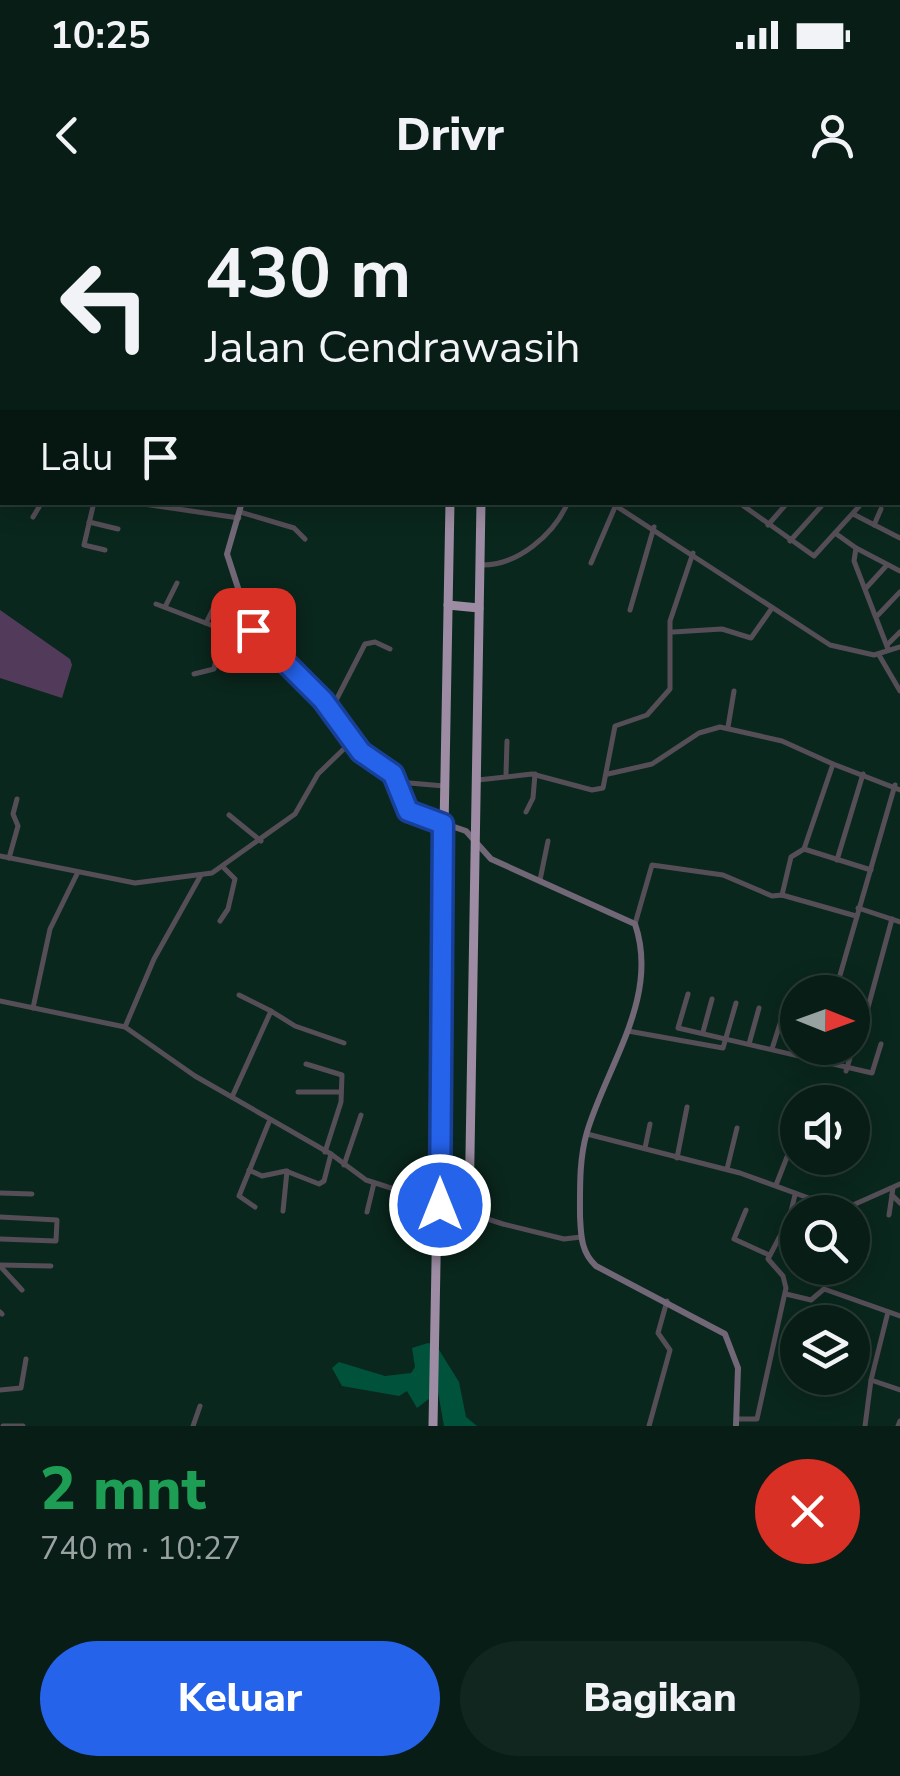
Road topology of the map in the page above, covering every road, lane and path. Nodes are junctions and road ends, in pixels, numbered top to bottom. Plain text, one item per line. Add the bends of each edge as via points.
1 (40, 505) edge
2 (93, 505) edge
3 (155, 505) edge
4 (242, 505) edge
5 (450, 505) edge
6 (482, 505) edge
7 (566, 505) edge
8 (613, 505) edge
9 (615, 505) edge
10 (748, 505) edge
11 (785, 505) edge
12 (822, 505) edge
13 (860, 505) edge
14 (881, 510) dead end
15 (853, 514) junction
16 (240, 515) junction
17 (33, 517) dead end
18 (89, 522) junction
19 (768, 525) junction
20 (874, 525) junction
21 (118, 528) dead end
22 (654, 528) junction
23 (835, 534) junction
24 (899, 535) edge
25 (305, 538) dead end
26 (790, 541) junction
27 (856, 548) junction
28 (105, 550) dead end
29 (693, 553) junction
30 (591, 563) dead end
31 (480, 565) junction
32 (887, 565) junction
33 (900, 572) edge
34 (177, 583) dead end
35 (865, 589) junction
36 (900, 592) edge
37 (238, 596) junction
38 (156, 604) dead end
39 (448, 605) junction
40 (165, 607) junction
41 (479, 608) junction
42 (772, 608) junction
43 (630, 610) dead end
44 (877, 616) junction
45 (248, 620) junction
46 (206, 623) junction
47 (216, 627) dead end
48 (672, 632) junction
49 (900, 632) edge
50 (900, 646) edge
51 (390, 649) dead end
52 (879, 656) junction
53 (194, 674) dead end
54 (900, 690) edge
55 (734, 691) dead end
56 (331, 710) junction
57 (728, 727) junction
58 (352, 741) junction
59 (507, 741) dead end
60 (833, 764) junction
61 (506, 774) junction
62 (535, 774) junction
63 (608, 774) junction
64 (863, 774) junction
65 (475, 780) junction
66 (398, 782) junction
67 (444, 786) junction
68 (898, 788) edge
69 (17, 799) dead end
70 (526, 812) dead end
71 (228, 815) dead end
72 (443, 824) junction
73 (474, 838) junction
74 (262, 841) junction
75 (548, 841) dead end
76 (804, 849) junction
77 (0, 856) edge
78 (9, 858) junction
79 (837, 860) junction
80 (224, 867) junction
81 (871, 870) junction
82 (78, 872) junction
83 (201, 875) junction
84 (540, 880) junction
85 (782, 894) junction
86 (858, 908) junction
87 (856, 916) junction
88 (220, 921) dead end
89 (896, 921) edge
90 (635, 924) junction
91 (840, 975) edge
92 (688, 994) dead end
93 (239, 996) dead end
94 (712, 999) dead end
95 (870, 999) edge
96 (0, 1001) edge
97 (736, 1003) dead end
98 (33, 1008) junction
99 (759, 1008) dead end
100 (271, 1011) junction
101 (780, 1024) edge
102 (126, 1027) junction
103 (628, 1032) junction
104 (702, 1032) junction
105 (726, 1038) junction
106 (344, 1043) dead end
107 (881, 1044) dead end
108 (748, 1045) junction
109 (772, 1049) junction
110 (780, 1051) edge
111 (306, 1064) dead end
112 (826, 1065) edge
113 (848, 1065) edge
114 (846, 1070) junction
115 (298, 1092) dead end
116 (341, 1092) junction
117 (232, 1097) junction
118 (687, 1107) dead end
119 (361, 1115) dead end
120 (269, 1122) junction
121 (650, 1124) dead end
122 (737, 1128) dead end
123 (587, 1134) junction
124 (645, 1148) junction
125 (328, 1153) junction
126 (677, 1158) junction
127 (344, 1165) junction
128 (249, 1170) junction
129 (727, 1170) junction
130 (287, 1171) junction
131 (780, 1175) edge
132 (374, 1183) junction
133 (900, 1184) edge
134 (776, 1186) junction
135 (893, 1192) junction
136 (0, 1193) edge
137 (32, 1194) dead end
138 (795, 1195) edge
139 (870, 1199) edge
140 (900, 1202) edge
141 (440, 1205) junction
142 (255, 1207) dead end
143 (746, 1210) dead end
144 (283, 1211) dead end
145 (366, 1212) dead end
146 (469, 1213) junction
147 (889, 1215) dead end
148 (0, 1217) edge
149 (780, 1235) edge
150 (581, 1237) junction
151 (0, 1239) edge
152 (770, 1254) junction
153 (0, 1265) edge
154 (50, 1266) dead end
155 (22, 1290) dead end
156 (786, 1294) junction
157 (666, 1301) junction
158 (888, 1312) junction
159 (900, 1316) edge
160 (26, 1359) dead end
161 (871, 1380) junction
162 (0, 1390) edge
163 (900, 1390) edge
164 (200, 1406) dead end
165 (736, 1423) edge
166 (14, 1424) edge
167 (2, 1426) edge
168 (22, 1426) edge
169 (193, 1426) edge
170 (433, 1426) edge
171 (649, 1426) edge
172 (865, 1426) edge

1 - 17 street
2 - 18 street
3 - 16 street
4 - 16 street
5 - 39 highway
6 - 31 highway
7 - 31 street via 546,538 496,564
8 - 30 street
9 - 22 street
10 - 19 street
11 - 19 street
12 - 26 street
13 - 15 street
14 - 20 street
15 - 20 street
15 - 23 street
16 - 25 street via 294,528
16 - 37 street via 227,554
18 - 21 street
18 - 28 street via 84,545
19 - 26 street
20 - 24 street
22 - 29 street
22 - 43 street
23 - 26 street via 814,556
23 - 27 street
27 - 32 street
27 - 35 street
29 - 42 street
29 - 48 street
31 - 41 highway
32 - 33 street
32 - 35 street
34 - 40 street
35 - 44 street
36 - 44 street
37 - 45 street
37 - 46 street via 218,599
38 - 40 street
39 - 41 highway
39 - 67 highway
40 - 46 street
41 - 65 highway
42 - 48 street via 751,638 722,628
42 - 52 street via 830,645
44 - 49 street via 888,647
45 - 53 street via 224,627 214,669
45 - 56 street
46 - 47 street
48 - 63 street via 670,689 650,713 617,724
50 - 52 street
51 - 56 street via 365,644
52 - 54 street
55 - 57 street
56 - 58 street
57 - 60 street
57 - 63 street via 698,732 652,764
58 - 66 street
58 - 74 street via 318,774 295,814
59 - 61 street
60 - 64 street
60 - 76 street
61 - 62 street
61 - 65 street
62 - 63 street via 598,790
62 - 70 street
64 - 68 street
64 - 79 street
65 - 73 highway
66 - 67 street
66 - 72 street via 408,811
67 - 72 highway
68 - 81 street
69 - 78 street
71 - 74 street
72 - 73 street
72 - 141 highway
73 - 84 street via 491,859
73 - 146 highway
74 - 80 street
75 - 84 street
76 - 79 street
76 - 85 street via 791,857
77 - 78 street
78 - 82 street
79 - 81 street
80 - 83 street
80 - 88 street via 235,879
81 - 86 street
82 - 83 street via 147,883
82 - 98 street via 50,929
83 - 102 street
84 - 90 street
85 - 87 street
85 - 90 street via 652,865
86 - 87 street
86 - 89 street
87 - 91 street
89 - 95 street
90 - 103 street via 639,982
92 - 104 street via 678,1028
93 - 100 street
94 - 104 street
96 - 98 street
97 - 105 street
98 - 102 street
99 - 108 street
100 - 106 street
100 - 117 street
101 - 109 street
102 - 117 street
103 - 105 street via 723,1048
103 - 123 street
104 - 105 street
105 - 108 street
107 - 114 street via 872,1073
108 - 109 street
109 - 110 street
111 - 116 street via 341,1074
112 - 114 street
113 - 114 street
115 - 116 street
116 - 125 street
117 - 120 street
118 - 126 street
119 - 127 street
120 - 125 street
120 - 128 street
121 - 124 street
122 - 129 street
123 - 124 street
123 - 150 street
124 - 126 street
125 - 127 street
125 - 130 street via 322,1184
126 - 129 street
127 - 132 street
128 - 130 street via 262,1176
128 - 142 street via 238,1198
129 - 134 street
130 - 144 street
131 - 134 street
132 - 141 street
132 - 145 street
133 - 135 street
134 - 138 street
135 - 139 street
135 - 140 street
135 - 147 street
136 - 137 street
141 - 146 street
141 - 170 highway
143 - 152 street via 734,1240
146 - 150 street via 564,1239
148 - 151 street via 54,1218 56,1241
149 - 152 street
150 - 157 street via 596,1266
152 - 156 street via 768,1264 786,1280
153 - 154 street
153 - 155 street
156 - 158 street via 811,1300 824,1289
156 - 165 street via 757,1419
157 - 165 street via 714,1324 730,1340 738,1368
157 - 171 street via 658,1333 670,1350
158 - 159 street
158 - 161 street
160 - 162 street via 21,1388
161 - 163 street
161 - 172 street
164 - 169 street
166 - 167 street
166 - 168 street

